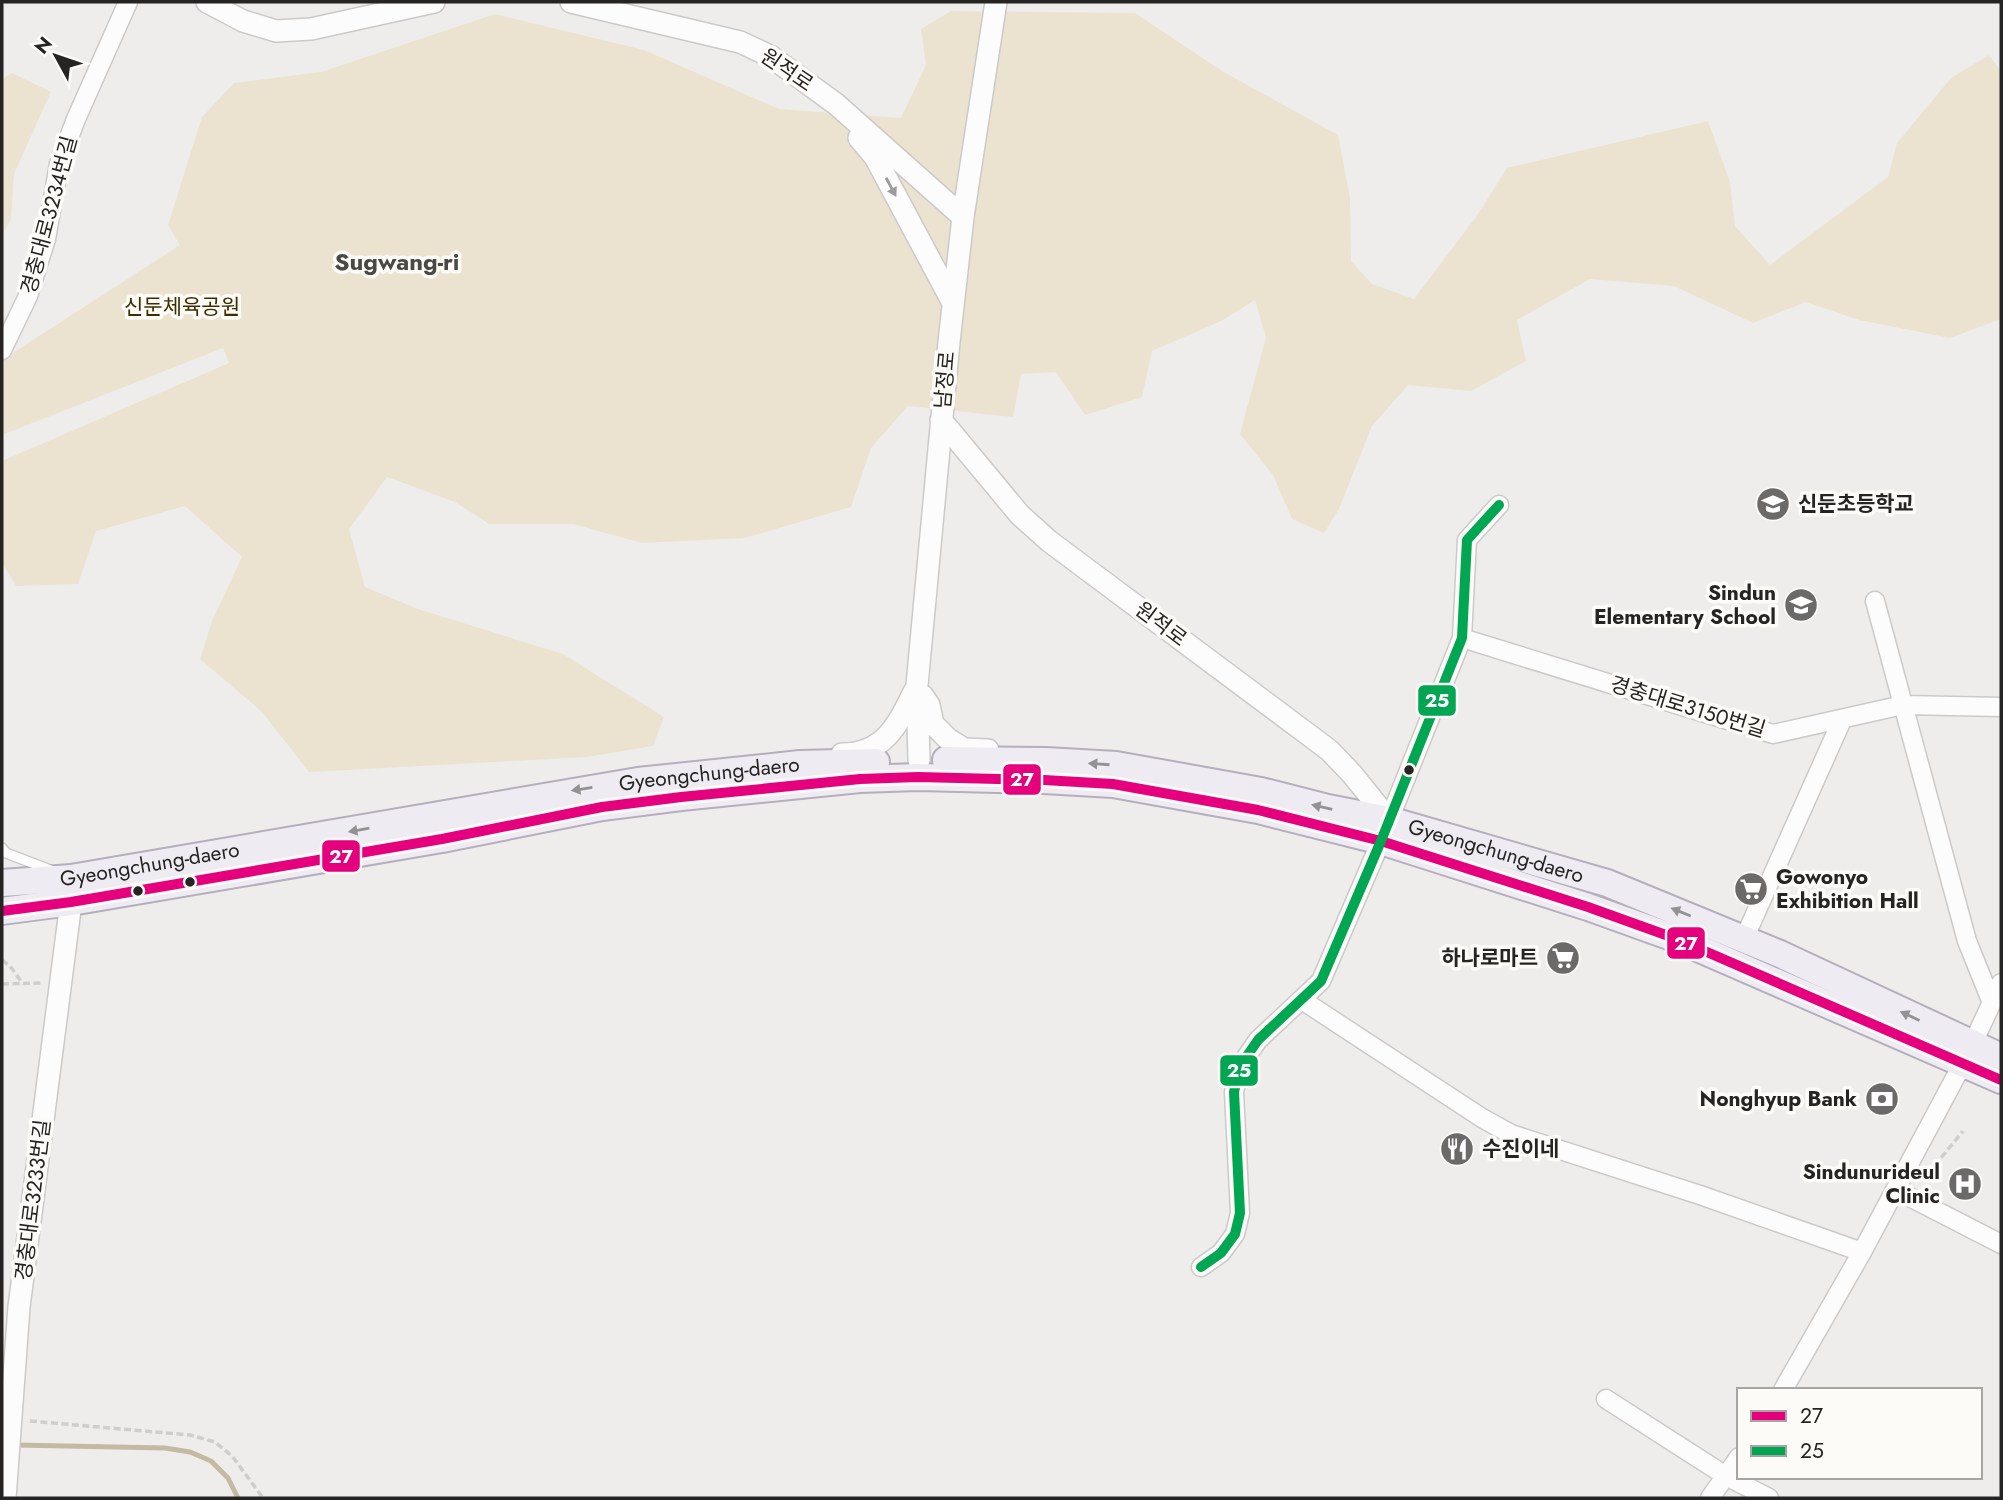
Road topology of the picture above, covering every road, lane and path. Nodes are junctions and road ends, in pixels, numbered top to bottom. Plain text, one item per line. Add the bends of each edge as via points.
1 (128, 2) edge
2 (207, 2) edge
3 (434, 2) edge
4 (571, 2) edge
5 (996, 2) edge
6 (801, 78) junction
7 (963, 217) junction
8 (953, 303) junction
9 (2, 350) edge
10 (941, 420) junction
11 (1499, 505) dead end
12 (1875, 601) dead end
13 (1462, 638) junction
14 (917, 685) junction
15 (1903, 705) junction
16 (2001, 707) edge
17 (1842, 720) junction
18 (919, 761) junction
19 (1035, 761) junction
20 (800, 764) junction
21 (1385, 831) junction
22 (2, 848) edge
23 (2, 883) edge
24 (71, 890) junction
25 (2, 911) edge
26 (1744, 939) junction
27 (2, 960) edge
28 (61, 983) junction
29 (2001, 983) edge
30 (2, 984) edge
31 (23, 984) junction
32 (1301, 1000) junction
33 (1992, 1003) junction
34 (1968, 1054) junction
35 (2001, 1058) edge
36 (2001, 1080) edge
37 (1962, 1131) dead end
38 (1912, 1160) junction
39 (1896, 1190) junction
40 (2001, 1244) edge
41 (1862, 1252) junction
42 (1201, 1268) dead end
43 (1784, 1388) edge
44 (1606, 1399) dead end
45 (11, 1419) junction
46 (1737, 1460) edge
47 (1726, 1476) junction
48 (5, 1498) edge
49 (263, 1498) edge
50 (1710, 1498) edge
51 (1769, 1498) edge

1 - 9 street, 경충대로3234번길 via 59,164 46,239 32,285
2 - 3 street via 243,21 276,31 311,29
4 - 6 street, 원적로 via 740,42
5 - 7 street, 남정로
6 - 7 street, 원적로
6 -> 8 street via 875,157
7 - 8 street, 남정로
8 - 10 street, 남정로
10 - 14 street, 남정로
10 - 21 street, 원적로 via 991,483 1049,541 1329,750 1352,774
11 - 13 street via 1467,540
12 - 15 street
13 - 17 street, 경충대로3150번길 via 1773,734
13 - 21 street
14 - 18 street, 남정로
14 - 19 street via 929,705 933,724 948,739 964,748 1027,753
14 - 20 street via 883,742 849,754 814,754
15 - 16 street, 경충대로3150번길
15 - 17 street, 경충대로3150번길
15 - 33 street via 1967,941
17 - 26 street
18 - 19 main road, Gyeongchung-daero
18 - 20 main road, Gyeongchung-daero
21 -> 19 main road, Gyeongchung-daero via 1328,808 1261,791 1116,765
20 -> 24 main road, Gyeongchung-daero via 638,781
21 - 24 main road, Gyeongchung-daero via 1114,784 860,779 602,807 428,841
26 -> 21 main road, Gyeongchung-daero via 1607,883
21 - 32 street via 1321,981
21 - 34 main road, Gyeongchung-daero
22 - 24 lane
23 - 24 main road, Gyeongchung-daero
24 - 25 main road, Gyeongchung-daero
24 - 28 street, 경충대로3233번길
34 -> 26 main road, Gyeongchung-daero
27 - 31 path
28 - 31 path
28 - 45 street, 경충대로3233번길 via 19,1307
29 - 33 street
30 - 31 path
32 - 41 street via 1511,1134
32 - 42 street via 1258,1040 1240,1066 1234,1092 1240,1213 1235,1234 1221,1253
33 - 34 street
34 - 35 main road, Gyeongchung-daero
34 - 36 main road, Gyeongchung-daero
34 - 38 street
37 - 38 path via 1932,1169
38 - 39 street
39 - 40 street
39 - 41 street
41 - 43 street
44 - 47 street
45 - 48 street, 경충대로3233번길
45 - 49 path via 215,1442 232,1456
46 - 47 street
47 - 50 street
47 - 51 street

